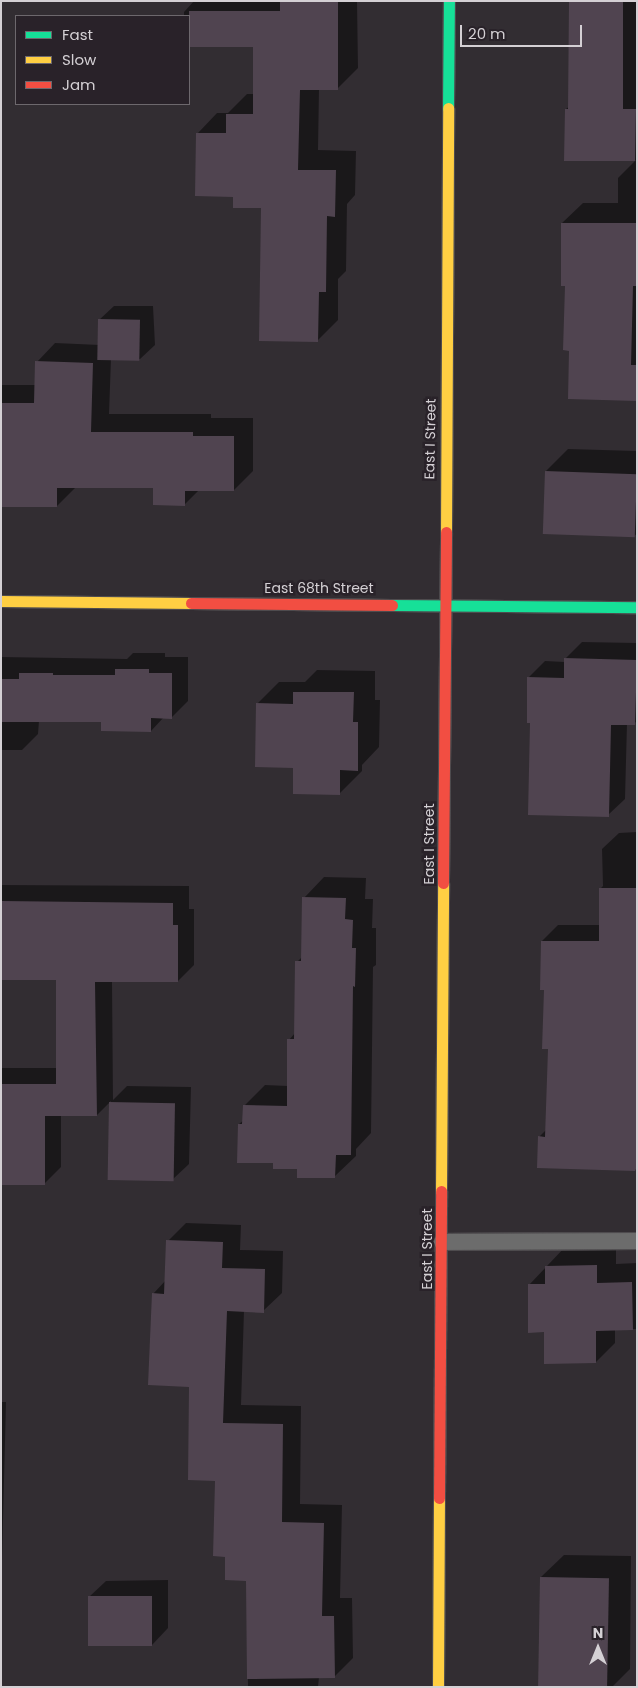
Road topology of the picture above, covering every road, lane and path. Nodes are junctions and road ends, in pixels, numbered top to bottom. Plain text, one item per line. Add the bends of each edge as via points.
1 (450, 1) edge
2 (1, 601) edge
3 (444, 604) junction
4 (637, 607) edge
5 (637, 1241) edge
6 (442, 1242) junction
7 (438, 1687) edge

1 - 3 street, East I Street
2 - 3 street, East 68th Street
3 - 4 street, East 68th Street
3 - 6 street, East I Street
5 - 6 lane
6 - 7 street, East I Street

